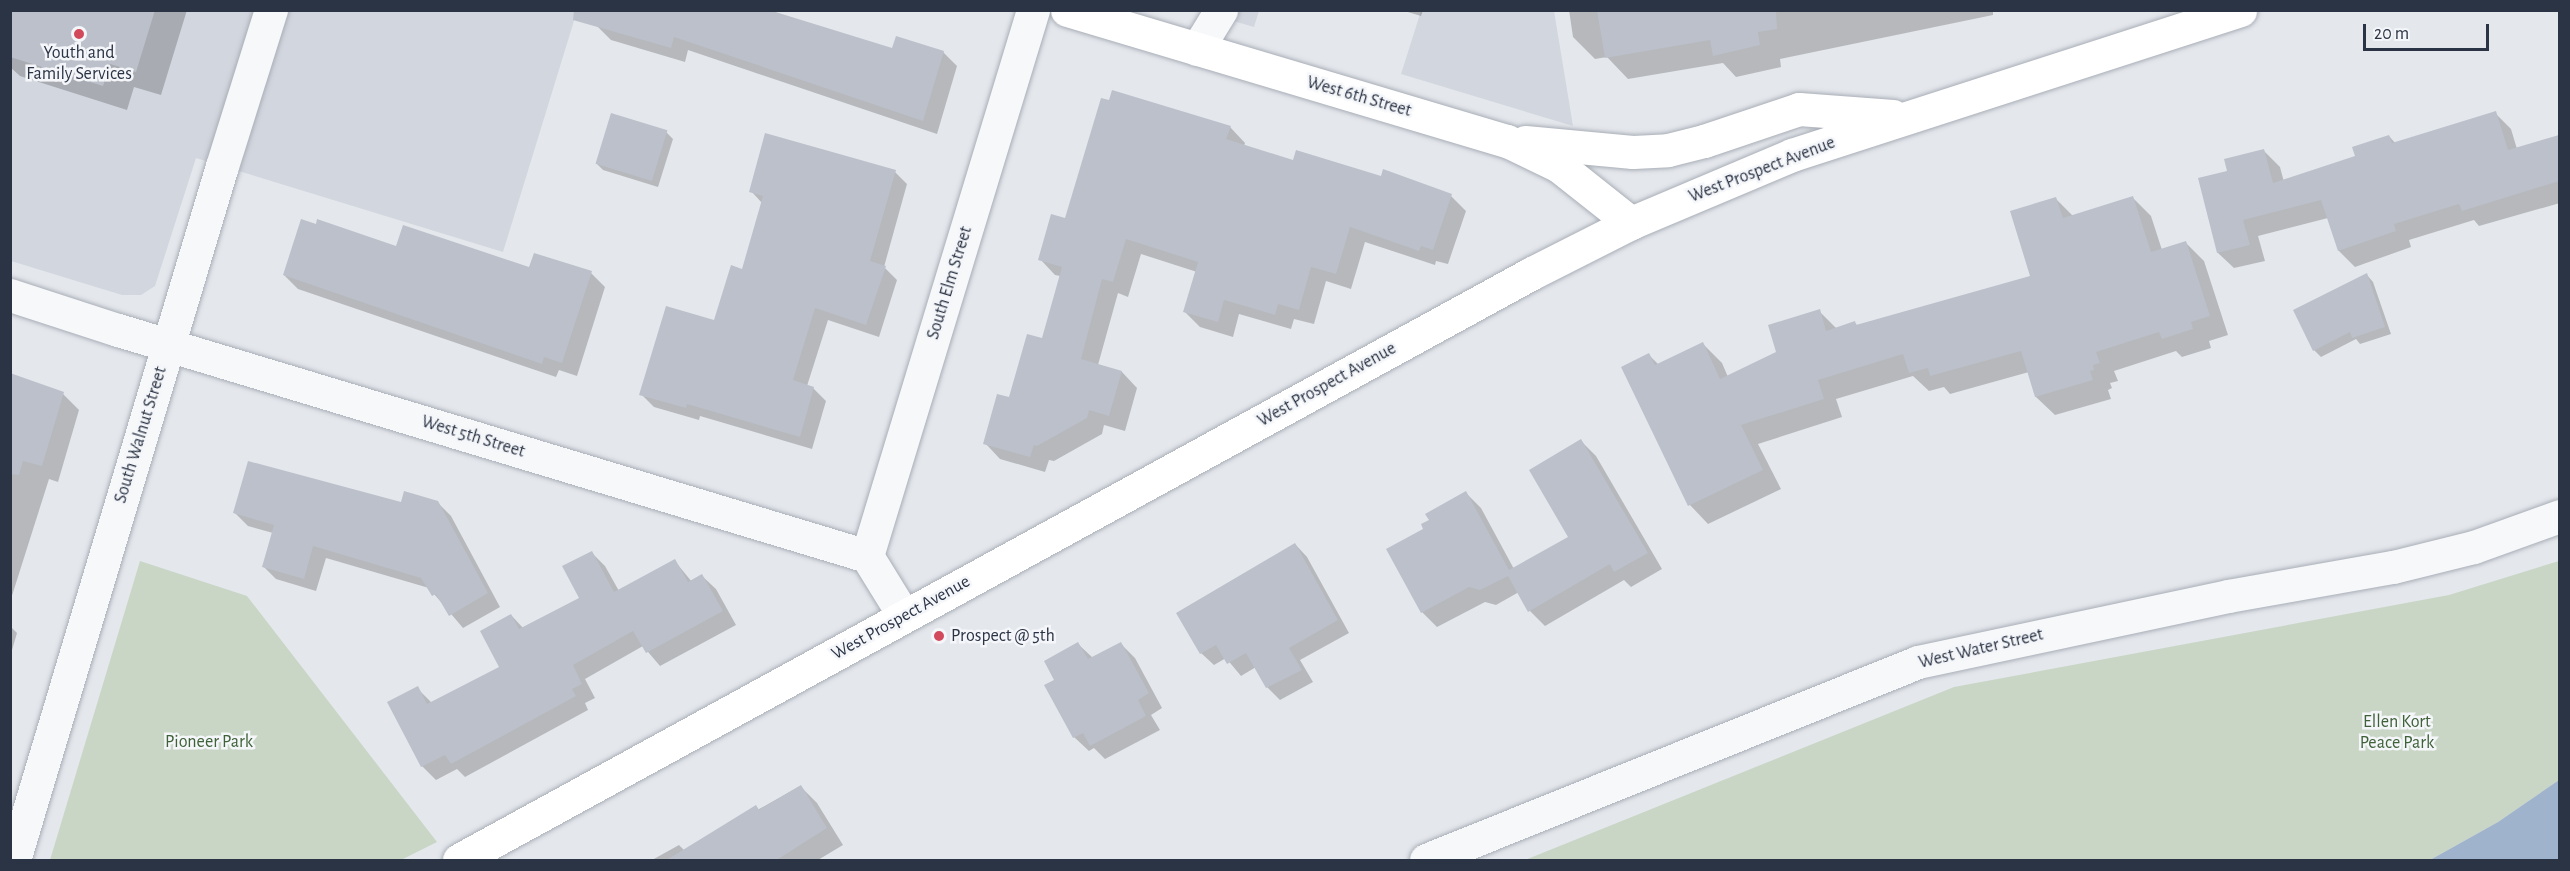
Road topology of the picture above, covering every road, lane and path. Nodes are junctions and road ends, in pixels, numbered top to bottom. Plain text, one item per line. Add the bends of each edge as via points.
1 (272, 10) edge
2 (1034, 10) edge
3 (1067, 10) edge
4 (1221, 10) edge
5 (2240, 10) edge
6 (1197, 49) junction
7 (1906, 117) junction
8 (1507, 141) junction
9 (1631, 223) junction
10 (10, 295) edge
11 (169, 345) junction
12 (2559, 516) edge
13 (867, 556) junction
14 (904, 616) junction
15 (14, 861) edge
16 (459, 861) edge
17 (1426, 861) edge

1 - 11 street, South Walnut Street
2 - 13 street, South Elm Street
3 - 6 main road, West 6th Street
4 - 6 street
5 - 7 main road, West Prospect Avenue
6 - 8 main road, West 6th Street
7 - 8 main road via 1799,109 1668,150 1633,152
7 - 9 main road, West Prospect Avenue via 1792,155
8 - 9 main road, West 6th Street via 1559,166
9 - 14 main road, West Prospect Avenue via 1532,273
10 - 11 street, West 5th Street
11 - 13 street, West 5th Street
11 - 15 street, South Walnut Street
12 - 17 street, West Water Street via 2475,547 2393,567 2228,596 1918,662
13 - 14 street
14 - 16 main road, West Prospect Avenue

